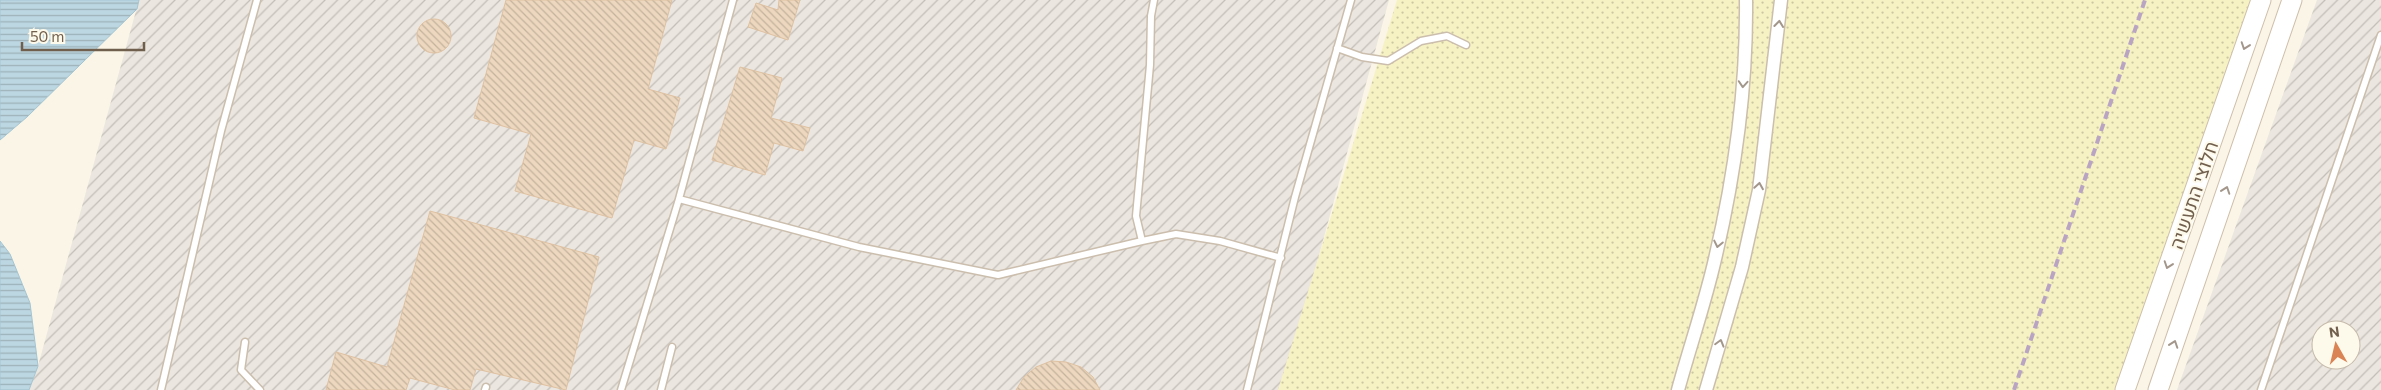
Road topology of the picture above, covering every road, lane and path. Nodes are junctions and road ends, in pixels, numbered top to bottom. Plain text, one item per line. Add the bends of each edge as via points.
1 (257, 0) edge
2 (733, 0) edge
3 (1154, 0) edge
4 (1351, 0) edge
5 (1746, 0) edge
6 (1781, 0) edge
7 (2261, 0) edge
8 (2292, 0) edge
9 (2381, 36) edge
10 (1466, 45) dead end
11 (1338, 48) junction
12 (679, 199) junction
13 (1142, 241) junction
14 (1281, 258) junction
15 (245, 342) dead end
16 (672, 347) dead end
17 (162, 390) edge
18 (260, 390) edge
19 (621, 390) edge
20 (661, 390) edge
21 (1247, 390) edge
22 (1678, 390) edge
23 (1706, 390) edge
24 (2125, 390) edge
25 (2158, 390) edge
26 (2260, 390) edge

1 - 17 lane via 222,131
2 - 12 lane
3 - 13 lane via 1136,216
4 - 11 lane
5 -> 22 street via 1743,89 1731,184 1715,260
23 -> 6 street via 1742,267 1759,190
7 -> 24 street, חלוצי התעשיה
25 -> 8 street, חלוצי התעשיה
9 - 26 lane
10 - 11 lane via 1447,36 1421,41 1388,61 1362,58
11 - 14 lane
12 - 13 lane via 859,247 998,275
12 - 19 lane
13 - 14 lane via 1176,234 1220,241
14 - 21 lane
15 - 18 lane via 241,370
16 - 20 lane

